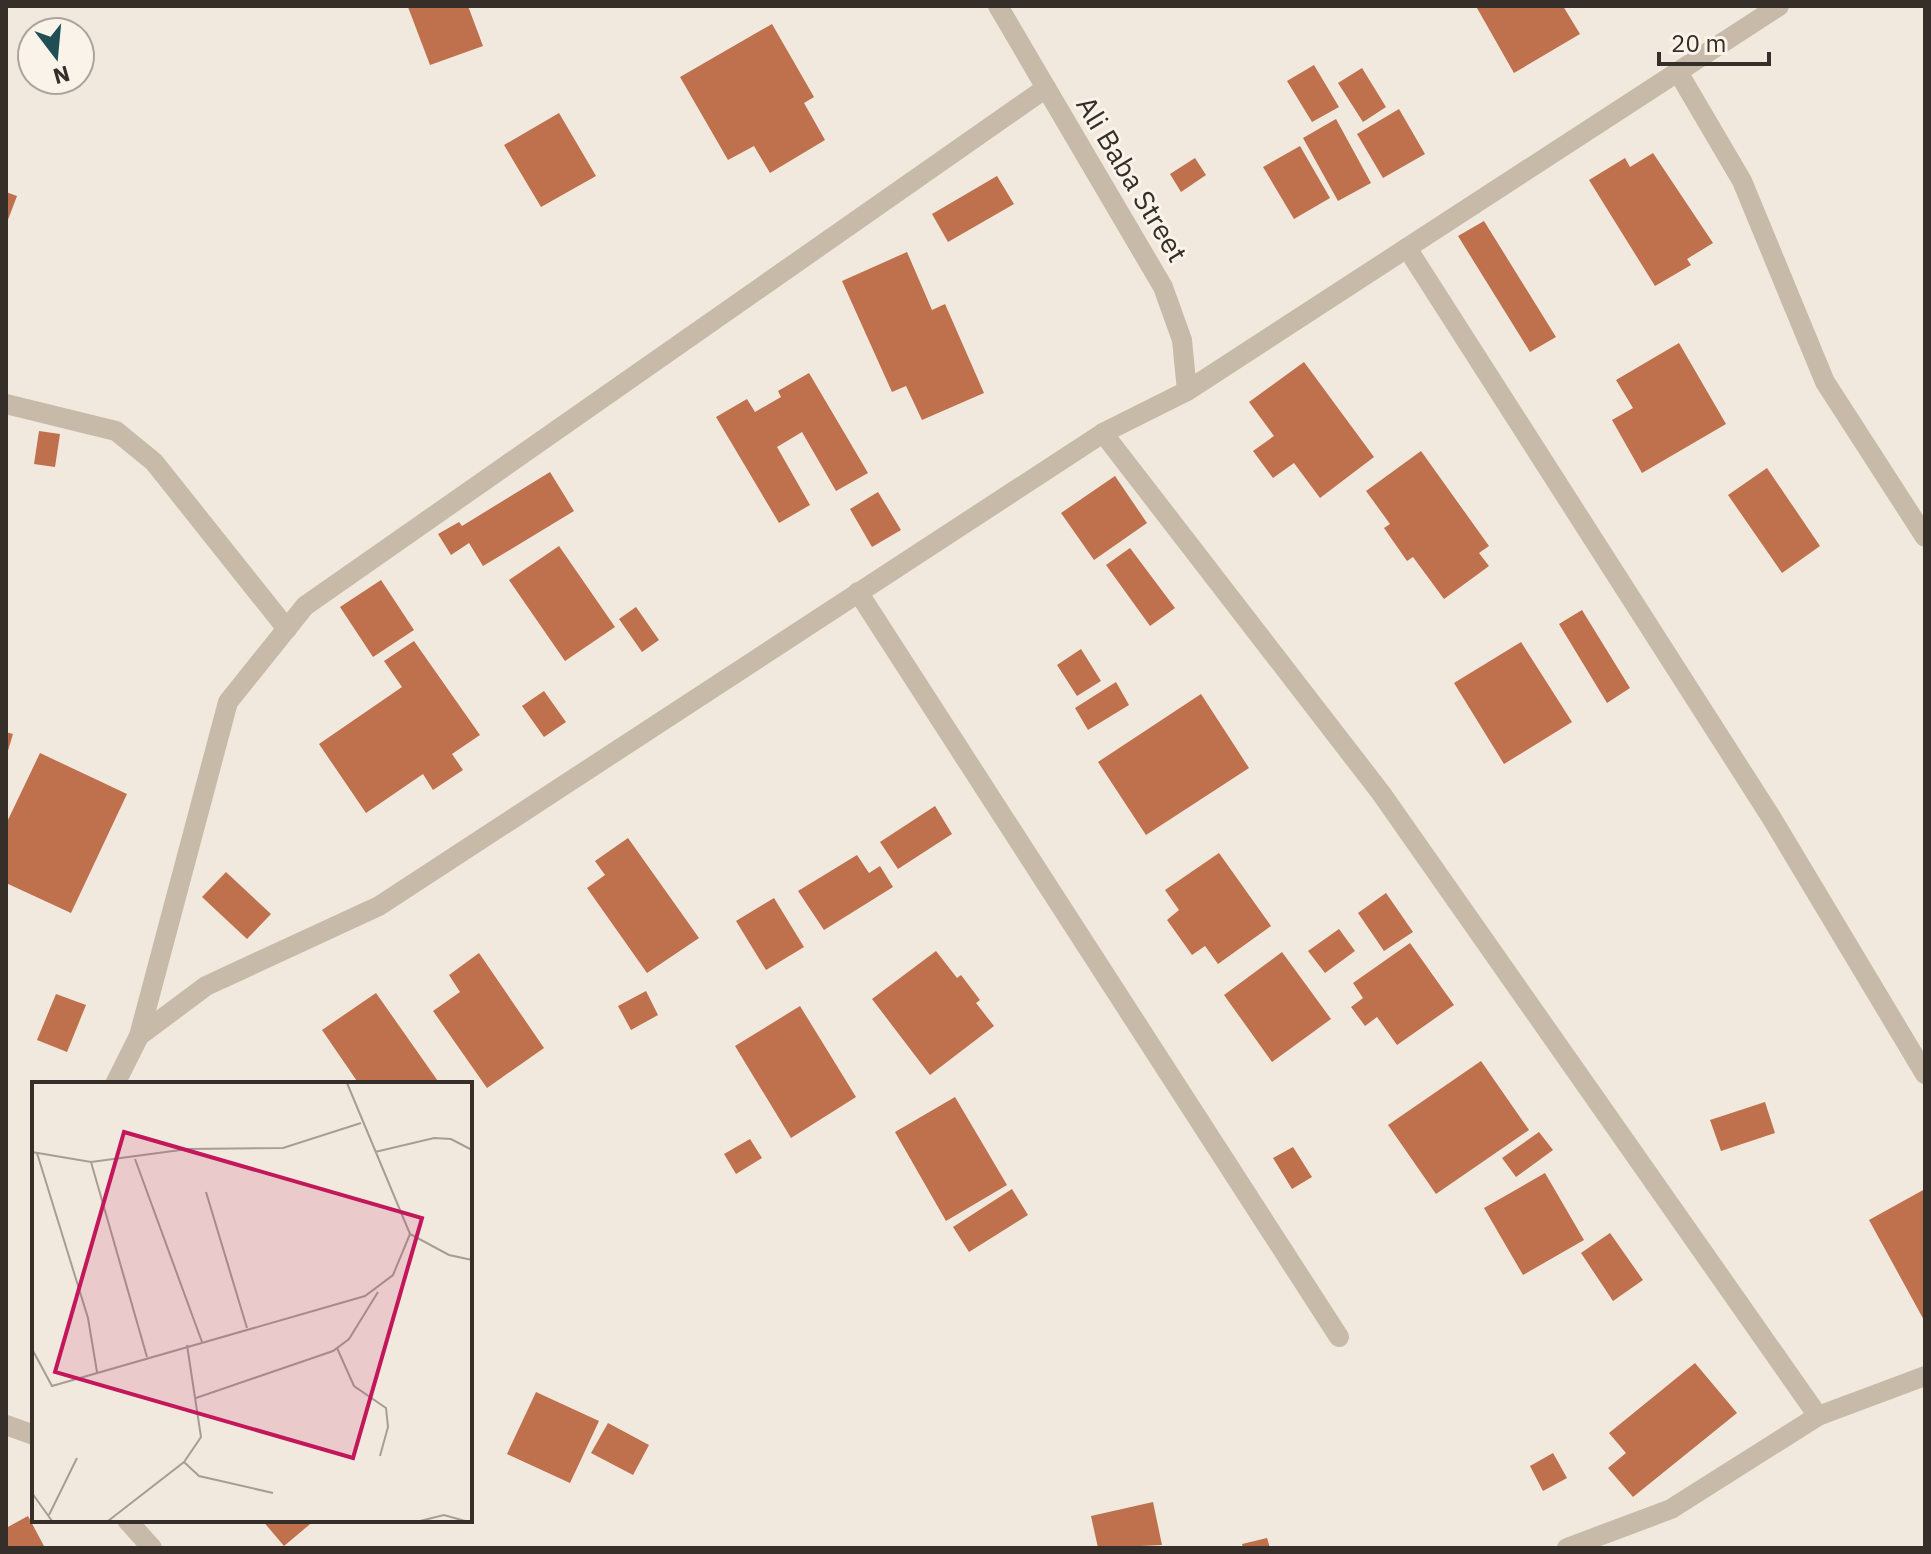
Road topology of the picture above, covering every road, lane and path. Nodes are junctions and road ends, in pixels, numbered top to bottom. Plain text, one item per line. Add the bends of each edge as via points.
1 (998, 6) edge
2 (1779, 6) edge
3 (1678, 72) junction
4 (1046, 88) junction
5 (1407, 248) junction
6 (1187, 391) junction
7 (6, 404) edge
8 (1103, 433) junction
9 (1925, 537) edge
10 (858, 592) junction
11 (287, 629) junction
12 (139, 1036) junction
13 (1925, 1074) edge
14 (116, 1082) edge
15 (1339, 1337) dead end
16 (1925, 1376) edge
17 (1818, 1416) junction
18 (6, 1425) edge
19 (32, 1434) edge
20 (129, 1522) edge
21 (152, 1548) edge
22 (1567, 1548) edge

1 - 4 street, Ali Baba Street
2 - 3 street
3 - 5 street
3 - 9 street via 1742,181 1825,382
4 - 6 street, Ali Baba Street via 1163,287 1182,340
4 - 11 street via 305,606
5 - 6 street
5 - 13 street via 1771,817
6 - 8 street
7 - 11 street via 116,431 126,439 154,462
8 - 10 street
8 - 17 street via 1381,793
10 - 12 street via 379,906 206,986
10 - 15 street
11 - 12 street via 228,702
12 - 14 street
16 - 17 street
17 - 22 street via 1671,1509
18 - 19 street
20 - 21 street

